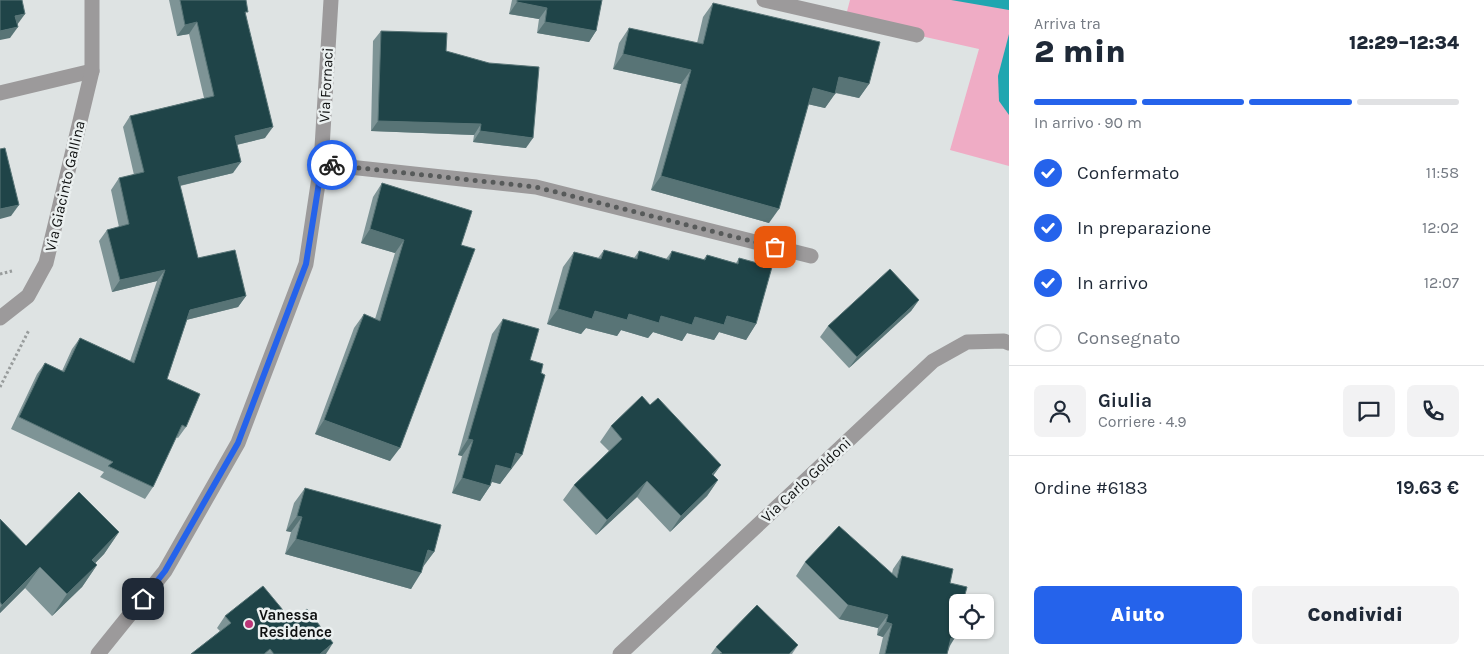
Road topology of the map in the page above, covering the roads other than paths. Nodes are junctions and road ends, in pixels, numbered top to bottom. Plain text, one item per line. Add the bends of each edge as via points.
1 (92, 0) edge
2 (331, 0) edge
3 (764, 0) edge
4 (917, 35) dead end
5 (92, 71) junction
6 (0, 93) edge
7 (322, 164) junction
8 (811, 256) dead end
9 (0, 318) edge
10 (1009, 343) edge
11 (98, 654) edge
12 (620, 654) edge

1 - 5 street, Via Giacinto Gallina
2 - 7 street, Via Fornaci
3 - 4 street
5 - 6 street
5 - 9 street, Via Giacinto Gallina via 46,263 28,296
7 - 8 street via 536,187
7 - 11 street, Via Fornaci via 306,264 238,443 165,571
10 - 12 street, Via Carlo Goldoni via 967,342 933,360

